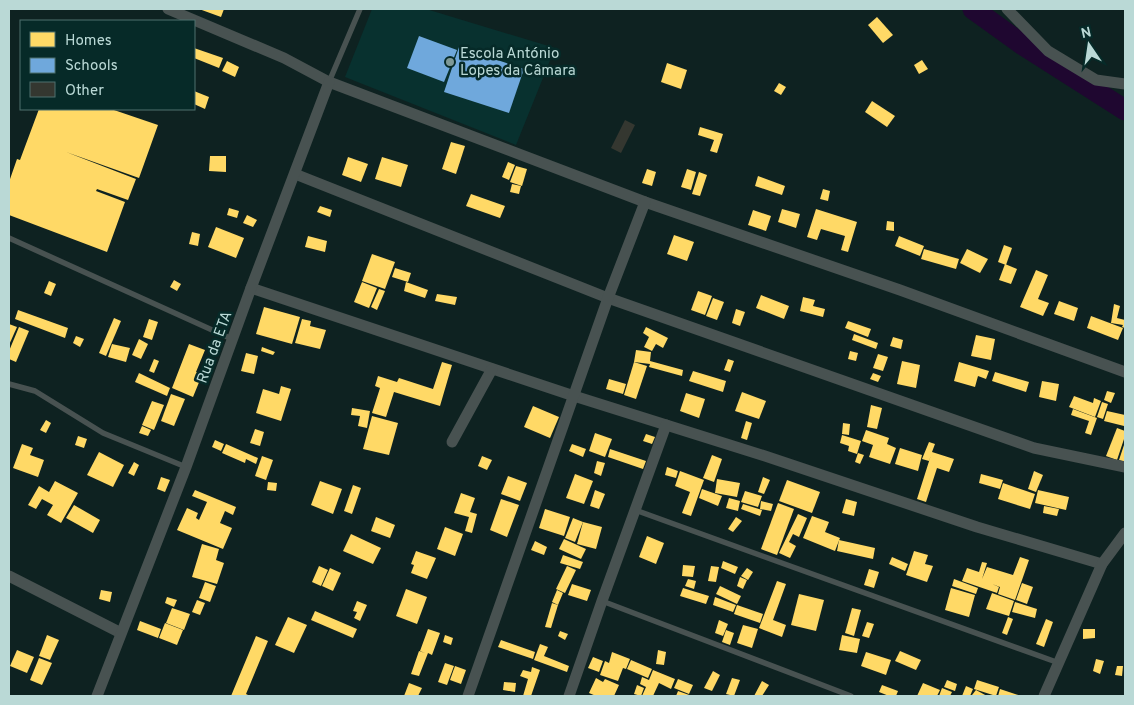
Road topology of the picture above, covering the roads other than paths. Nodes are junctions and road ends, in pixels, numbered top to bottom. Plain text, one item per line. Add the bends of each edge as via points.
1 (168, 9) edge
2 (360, 9) edge
3 (1007, 9) edge
4 (194, 20) edge
5 (195, 20) edge
6 (329, 82) junction
7 (1125, 84) edge
8 (295, 174) junction
9 (645, 202) junction
10 (9, 238) edge
11 (251, 288) junction
12 (608, 298) junction
13 (233, 339) junction
14 (492, 369) junction
15 (1125, 372) edge
16 (9, 384) edge
17 (574, 396) junction
18 (666, 425) junction
19 (452, 442) dead end
20 (186, 467) junction
21 (1125, 467) edge
22 (635, 510) junction
23 (1125, 533) edge
24 (1102, 564) junction
25 (9, 576) edge
26 (602, 601) junction
27 (121, 633) junction
28 (1059, 663) junction
29 (97, 696) edge
30 (468, 696) edge
31 (569, 696) edge
32 (851, 696) edge
33 (1044, 696) edge

1 - 4 street
2 - 6 lane, Rua da ETA
3 - 7 street via 1048,51 1096,80
5 - 6 street via 284,58
6 - 8 street, Rua da ETA
6 - 9 street
8 - 11 street, Rua da ETA
8 - 12 street
9 - 12 street
9 - 15 street
10 - 13 lane
11 - 13 street, Rua da ETA
11 - 14 street
12 - 17 street
12 - 21 street via 1034,448
13 - 20 street, Rua da ETA
14 - 17 street
14 - 19 street
16 - 20 lane via 35,391 103,433
17 - 18 street
17 - 30 street
18 - 22 street
18 - 24 street via 977,527
20 - 27 street, Rua da ETA
22 - 26 street
22 - 28 lane
23 - 24 street
24 - 28 street
25 - 27 street
26 - 31 street
26 - 32 lane
27 - 29 street, Rua da ETA
28 - 33 street

